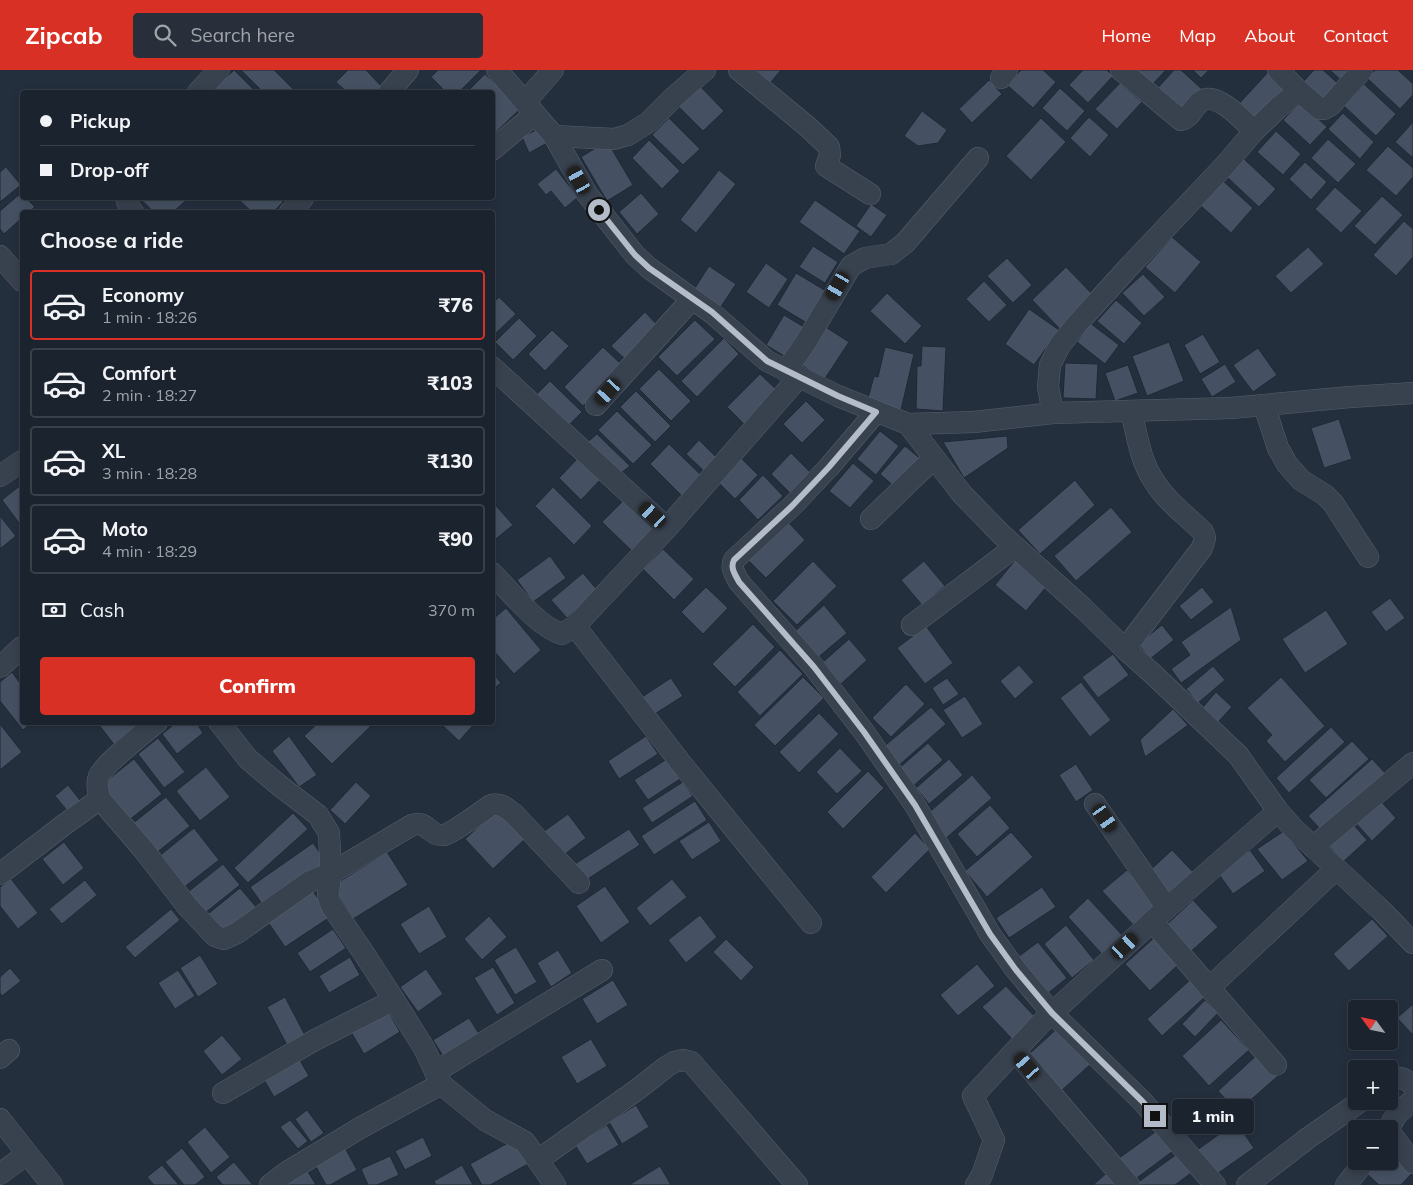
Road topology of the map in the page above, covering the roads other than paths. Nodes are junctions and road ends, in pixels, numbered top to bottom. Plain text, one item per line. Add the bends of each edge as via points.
1 (219, 70) edge
2 (408, 70) edge
3 (497, 70) edge
4 (553, 70) edge
5 (705, 70) edge
6 (739, 70) edge
7 (1121, 70) edge
8 (1278, 70) edge
9 (1362, 70) edge
10 (200, 90) edge
11 (391, 90) edge
12 (1298, 91) junction
13 (530, 108) junction
14 (1254, 131) junction
15 (554, 136) junction
16 (495, 147) edge
17 (978, 158) dead end
18 (870, 194) dead end
19 (0, 256) edge
20 (20, 279) edge
21 (692, 299) junction
22 (495, 370) edge
23 (793, 374) junction
24 (1413, 393) edge
25 (1264, 405) junction
26 (596, 406) dead end
27 (1131, 411) junction
28 (876, 412) junction
29 (1053, 413) junction
30 (908, 424) junction
31 (934, 458) junction
32 (20, 462) edge
33 (0, 476) edge
34 (872, 519) dead end
35 (667, 528) junction
36 (1015, 547) junction
37 (1368, 558) dead end
38 (495, 576) edge
39 (912, 625) dead end
40 (575, 626) junction
41 (20, 649) edge
42 (1125, 649) junction
43 (0, 666) edge
44 (154, 725) edge
45 (221, 725) edge
46 (1412, 766) edge
47 (100, 799) junction
48 (1095, 804) dead end
49 (1278, 811) junction
50 (1314, 847) junction
51 (1336, 869) junction
52 (331, 873) junction
53 (0, 874) edge
54 (579, 883) dead end
55 (1160, 915) junction
56 (811, 923) dead end
57 (1413, 942) edge
58 (602, 970) dead end
59 (1209, 988) junction
60 (394, 1000) junction
61 (1052, 1013) junction
62 (1015, 1051) junction
63 (1276, 1065) dead end
64 (438, 1078) junction
65 (1398, 1078) edge
66 (1413, 1085) edge
67 (223, 1093) dead end
68 (1413, 1100) edge
69 (1348, 1110) edge
70 (0, 1119) edge
71 (1393, 1120) edge
72 (1398, 1143) edge
73 (27, 1154) junction
74 (538, 1160) junction
75 (1413, 1163) edge
76 (1358, 1170) edge
77 (0, 1174) edge
78 (52, 1185) edge
79 (270, 1185) edge
80 (556, 1185) edge
81 (797, 1185) edge
82 (976, 1185) edge
83 (1129, 1185) edge
84 (1215, 1185) edge
85 (1247, 1185) edge
86 (1346, 1185) edge

1 - 10 street
2 - 11 street
3 - 13 street
4 - 13 street
5 - 15 street via 649,122 628,135 614,139
6 - 18 street via 829,147 826,166
7 - 14 street via 1181,120 1186,119 1200,101 1211,98 1236,113
8 - 12 street
9 - 12 street via 1324,109
12 - 14 street
13 - 15 street
13 - 16 street
14 - 29 street via 1060,345 1050,365 1048,387
15 - 21 street via 587,194 635,255
17 - 23 street via 905,243 891,254 865,258 851,266 806,342
19 - 20 street
21 - 23 street via 712,312 767,361
21 - 26 street
22 - 35 street
23 - 28 street
23 - 35 street
24 - 25 street
25 - 27 street
25 - 37 street via 1278,448 1287,464 1301,480 1333,504
27 - 29 street
27 - 42 street via 1140,450 1154,482 1203,532 1205,538 1202,548
28 - 30 street
28 - 61 street via 792,506 734,560 733,569 739,582 814,667 864,732 915,805 990,934
29 - 30 street via 974,422
30 - 31 street
31 - 34 street
31 - 36 street via 962,494
32 - 33 street
35 - 40 street
36 - 39 street
36 - 42 street
38 - 40 street via 532,614 554,631 562,634
40 - 56 street
41 - 43 street
42 - 49 street via 1238,755
44 - 47 street via 98,776
45 - 52 street via 248,758 318,815 329,833
46 - 50 street
47 - 52 street via 187,906 215,936 224,939 309,882
47 - 53 street
48 - 55 street
49 - 50 street
49 - 55 street
50 - 51 street
51 - 57 street
51 - 59 street
52 - 54 street via 412,825 418,823 443,836 491,805 498,804 514,814
52 - 60 street via 328,896 331,905
55 - 59 street
55 - 61 street
58 - 64 street
59 - 63 street
60 - 64 street via 424,1048
60 - 67 street via 315,1040
61 - 62 street
61 - 84 street via 1142,1101
62 - 82 street via 973,1096 994,1140
62 - 83 street
64 - 74 street via 485,1120 525,1142
64 - 79 street
65 - 66 street
68 - 71 street
69 - 85 street
70 - 73 street
72 - 75 street
73 - 77 street
73 - 78 street
74 - 80 street
74 - 81 street via 666,1067 683,1060 691,1062
76 - 86 street

